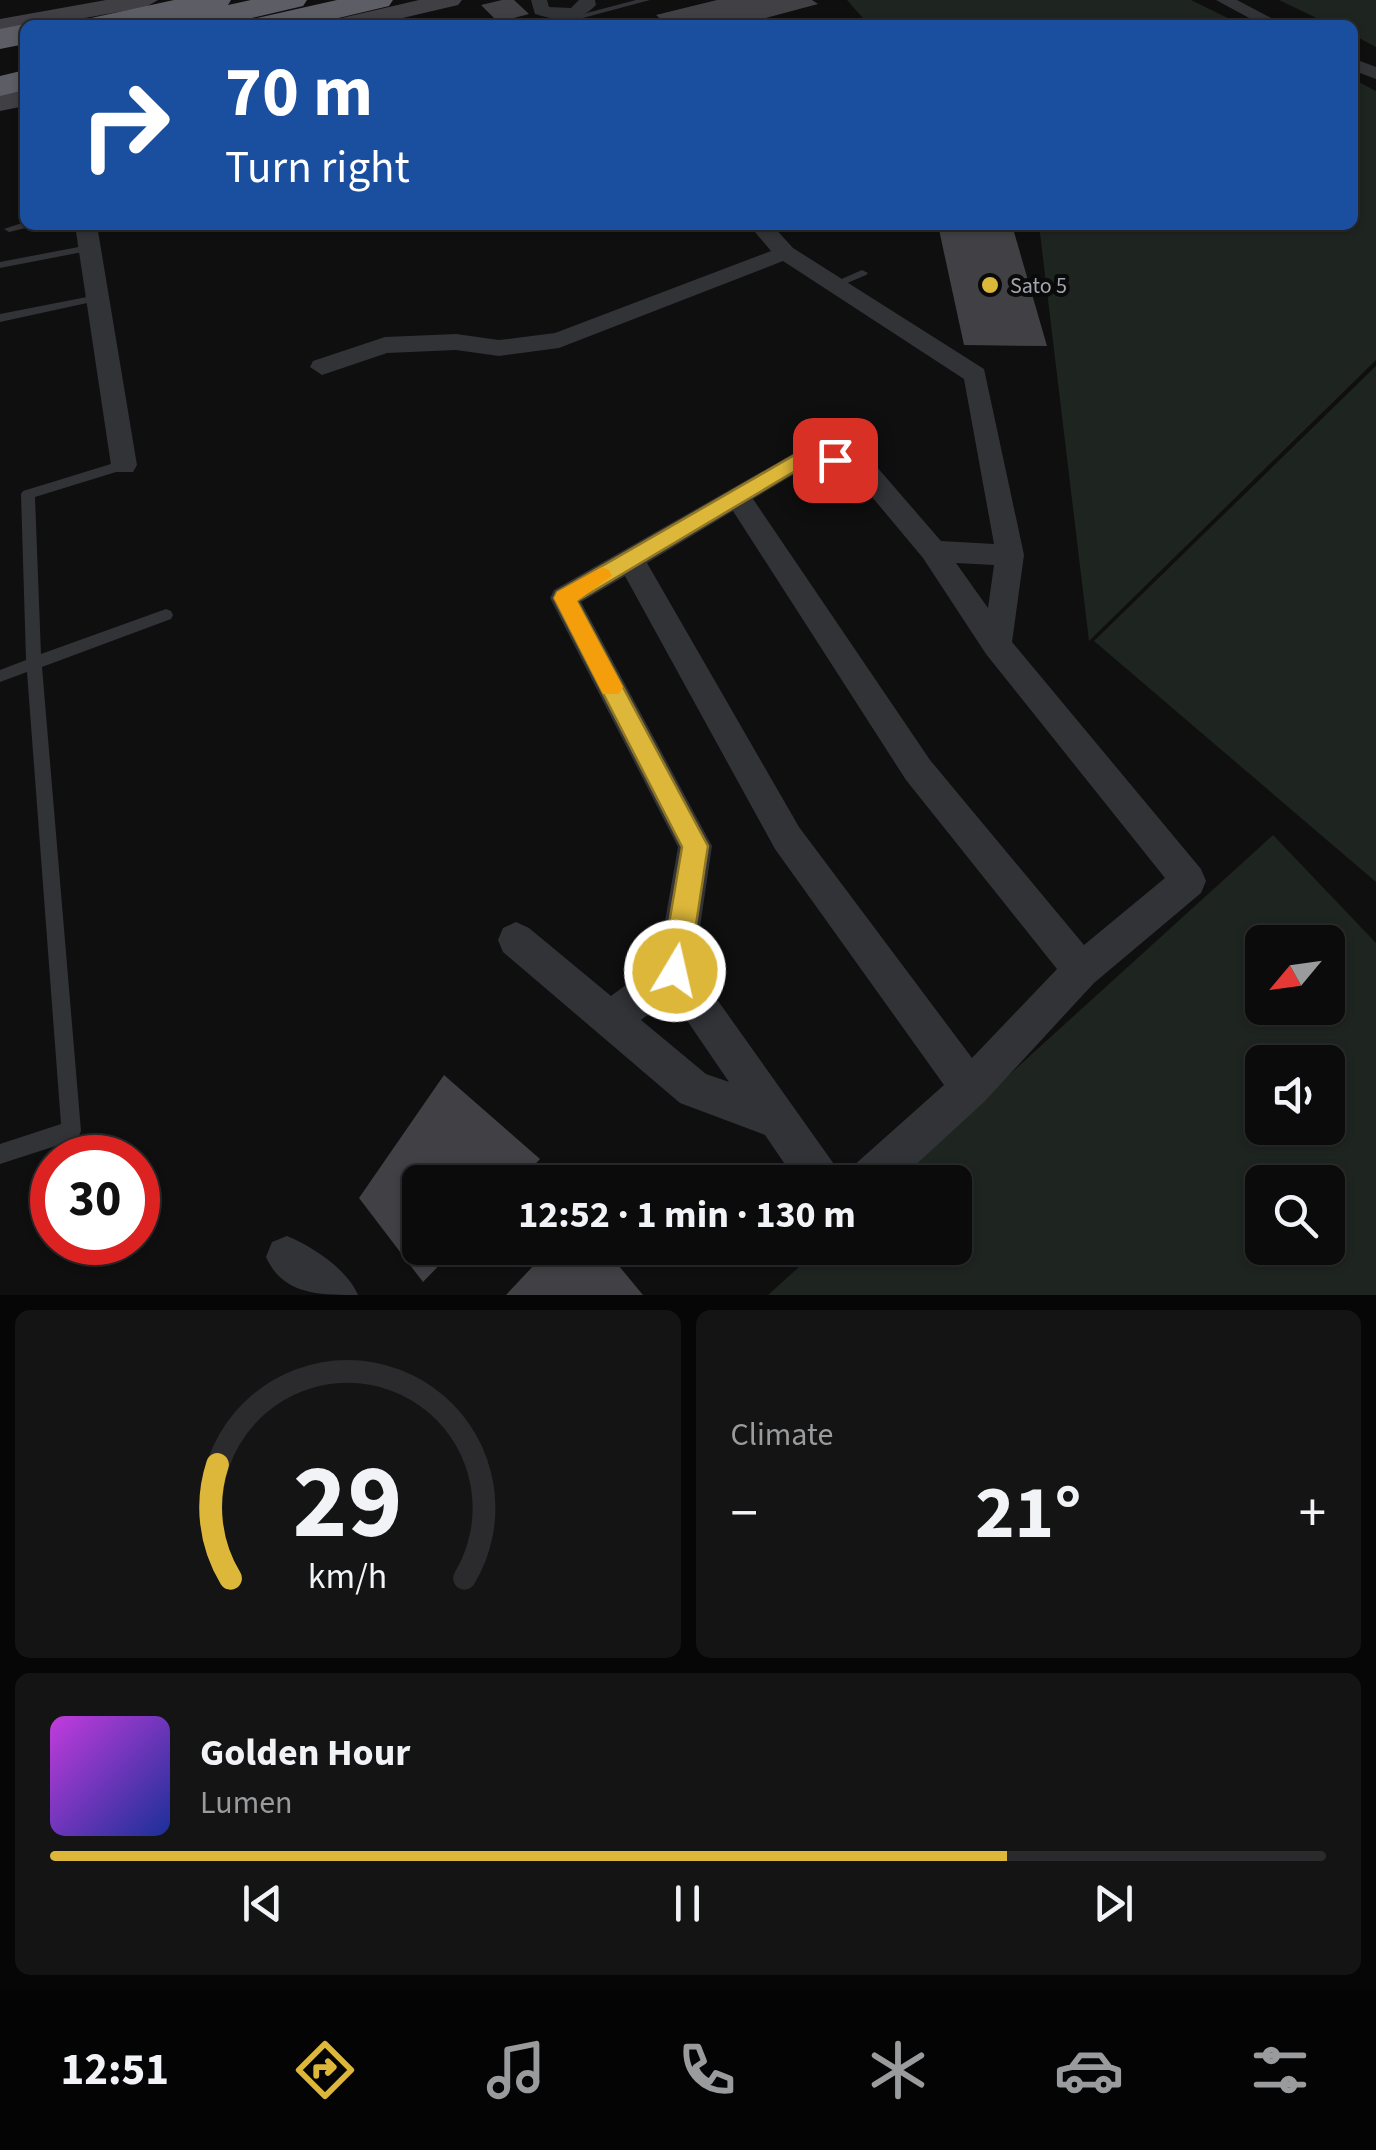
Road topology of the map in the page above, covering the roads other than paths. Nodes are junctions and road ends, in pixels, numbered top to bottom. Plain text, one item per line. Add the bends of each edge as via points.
1 (146, 0) edge
2 (180, 0) edge
3 (216, 0) edge
4 (254, 0) edge
5 (292, 0) edge
6 (328, 0) edge
7 (378, 0) edge
8 (450, 0) edge
9 (539, 0) edge
10 (646, 0) edge
11 (1224, 0) edge
12 (619, 3) edge
13 (591, 12) edge
14 (64, 13) edge
15 (30, 20) edge
16 (125, 20) edge
17 (164, 20) edge
18 (203, 20) edge
19 (239, 20) edge
20 (290, 20) edge
21 (364, 20) edge
22 (564, 20) edge
23 (1265, 20) edge
24 (20, 226) edge
25 (8, 228) dead end
26 (764, 230) edge
27 (88, 236) edge
28 (784, 253) junction
29 (0, 265) edge
30 (862, 272) dead end
31 (834, 285) junction
32 (97, 298) junction
33 (0, 318) edge
34 (322, 367) dead end
35 (124, 466) joint
36 (737, 496) junction
37 (933, 551) junction
38 (1010, 554) junction
39 (630, 560) junction
40 (166, 614) dead end
41 (997, 645) junction
42 (34, 662) junction
43 (0, 676) edge
44 (516, 940) dead end
45 (1082, 970) junction
46 (675, 971) junction
47 (611, 1019) junction
48 (970, 1088) junction
49 (777, 1120) junction
50 (0, 1154) edge
51 (809, 1165) edge
52 (886, 1165) edge
53 (287, 1256) dead end
54 (329, 1288) edge

1 - 14 main road
2 - 14 highway
3 - 16 highway
4 - 17 highway
5 - 18 highway
6 - 19 highway
7 - 20 highway
8 - 21 main road
9 - 22 street via 541,10
10 - 12 lane
11 - 23 street
12 - 13 lane
13 - 22 street
14 - 15 main road
24 - 25 lane
26 - 28 street
27 - 29 lane
27 - 32 street
28 - 31 street
28 - 34 street via 558,340 500,348 385,345
30 - 31 lane
31 - 38 street via 975,375
32 - 33 lane
32 - 35 street
35 - 42 lane via 28,494
36 - 37 street via 810,453 861,466
36 - 39 street
36 - 45 street via 918,770
37 - 38 street
37 - 41 street
38 - 41 street
39 - 46 street via 564,598 695,846
39 - 48 street via 788,838
40 - 42 lane
41 - 45 street via 1188,881
42 - 43 lane
42 - 50 lane via 71,1131
44 - 47 street
45 - 48 street
46 - 47 street
46 - 49 street
47 - 49 street via 694,1089
48 - 52 street
49 - 51 street
53 - 54 street

